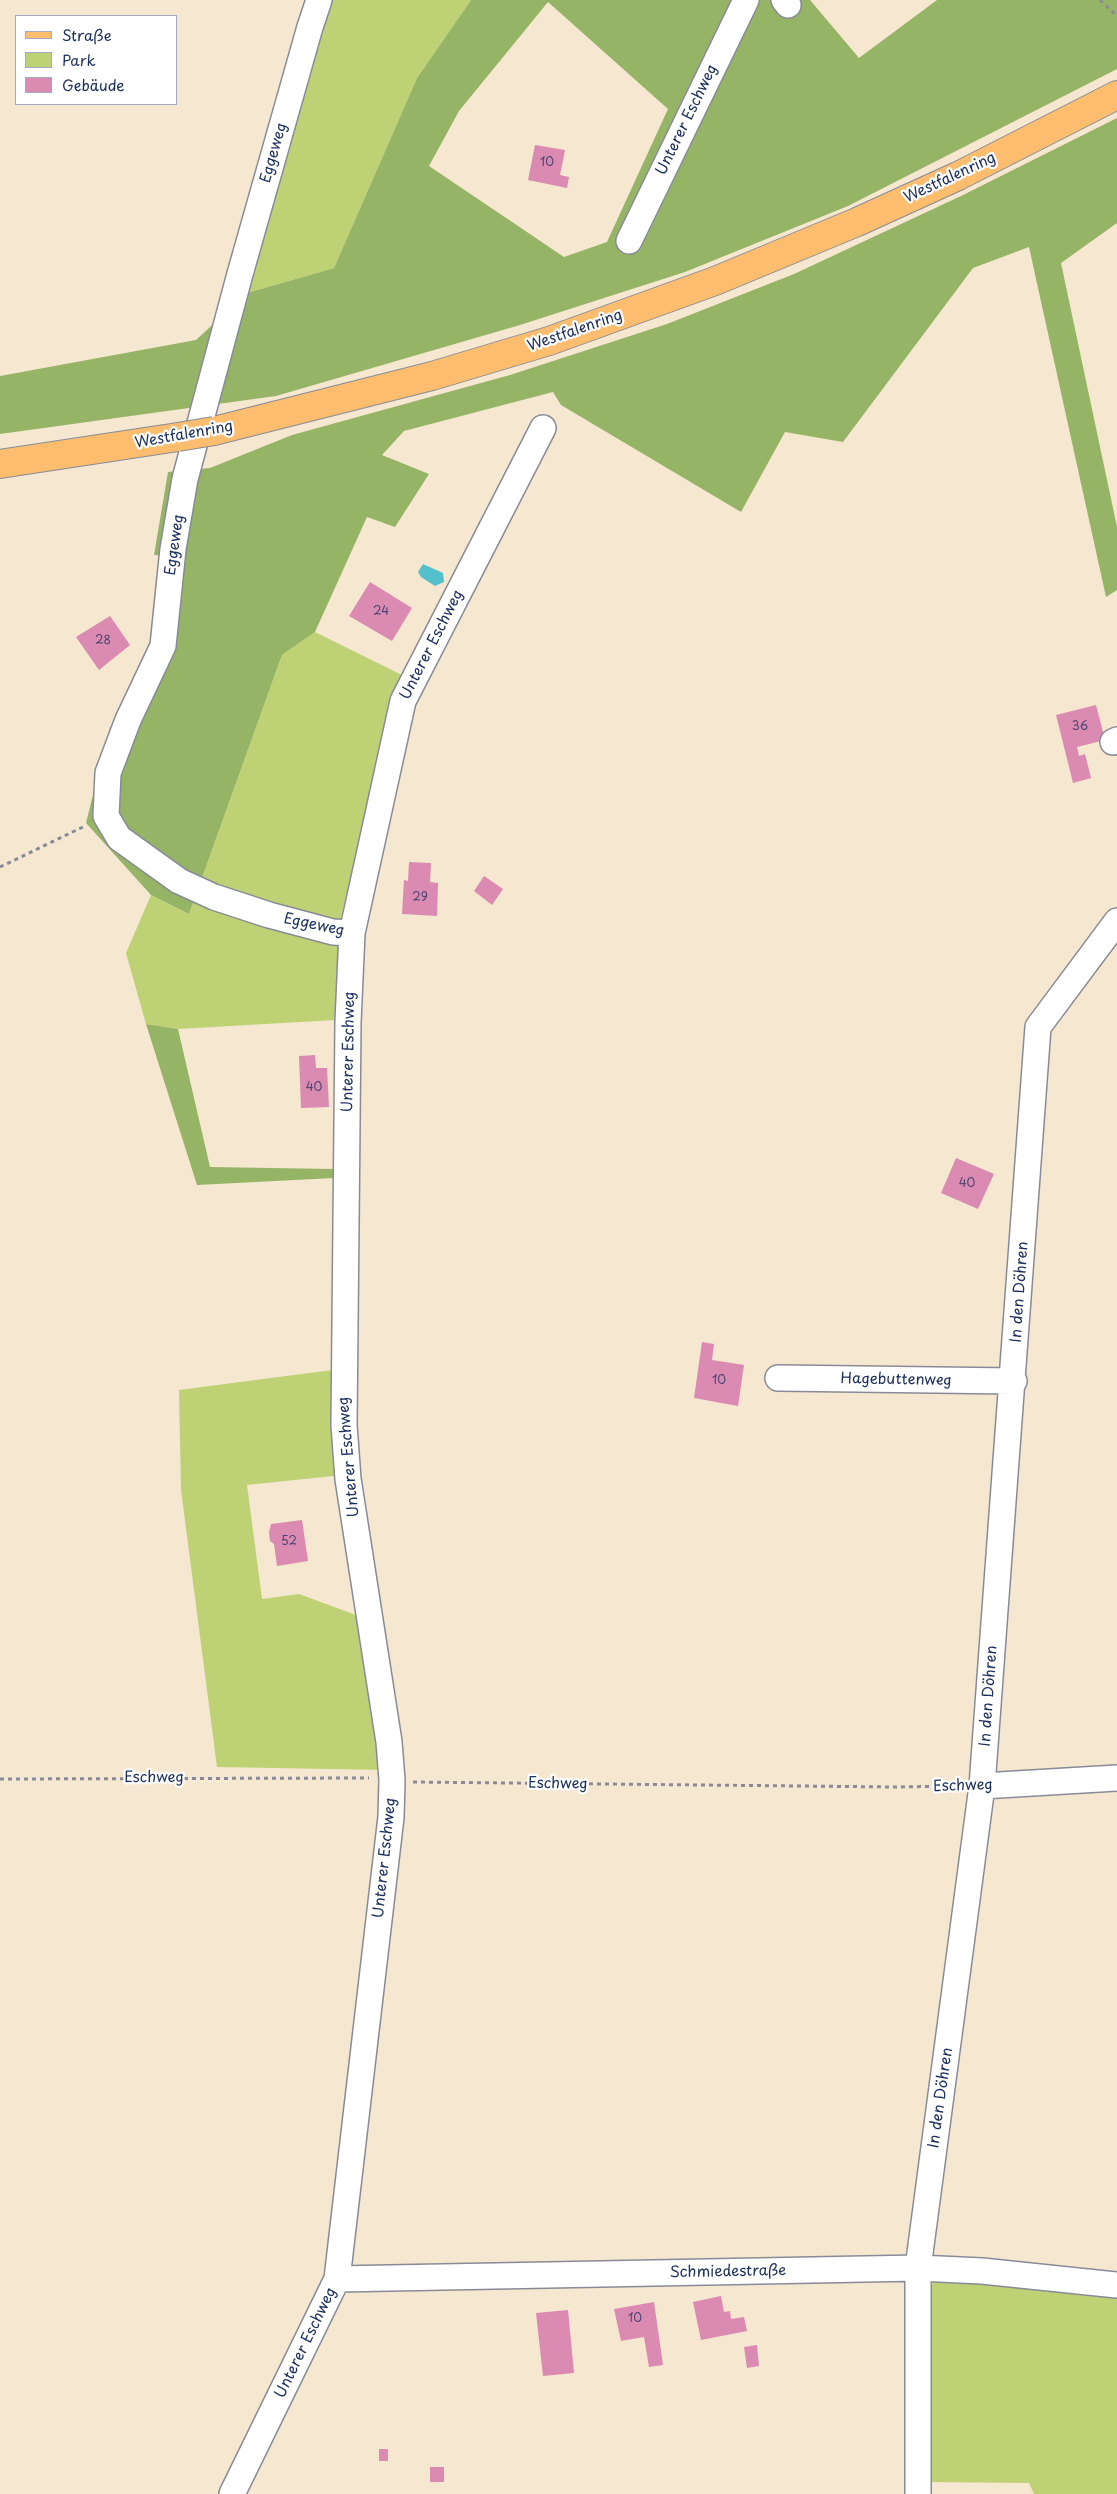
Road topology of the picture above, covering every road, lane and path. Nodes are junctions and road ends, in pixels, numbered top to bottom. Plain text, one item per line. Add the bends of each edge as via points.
1 (319, 0) edge
2 (746, 0) edge
3 (1100, 0) edge
4 (1117, 16) edge
5 (1117, 95) edge
6 (629, 241) dead end
7 (543, 428) dead end
8 (0, 464) edge
9 (106, 816) junction
10 (0, 867) edge
11 (1117, 921) edge
12 (352, 933) junction
13 (778, 1378) dead end
14 (1014, 1381) junction
15 (1117, 1778) edge
16 (0, 1779) edge
17 (392, 1780) junction
18 (982, 1786) junction
19 (918, 2268) junction
20 (337, 2280) junction
21 (1117, 2285) edge
22 (232, 2494) edge
23 (918, 2494) edge

1 - 9 street, Eggeweg via 240,274 186,479 173,550 163,646 128,720 108,773
2 - 6 street, Unterer Eschweg
3 - 4 path
5 - 8 main road, Westfalenring, bridge via 958,176 857,222 715,281 549,341 293,412 214,430
7 - 12 street, Unterer Eschweg via 403,701
9 - 10 path
9 - 12 street, Eggeweg via 119,838 179,881 214,897 269,915 333,932
11 - 14 street, In den Döhren via 1038,1027
12 - 17 street, Unterer Eschweg via 348,1022 344,1426 348,1479 389,1742
13 - 14 street, Hagebuttenweg
14 - 18 street, In den Döhren
15 - 18 street, Eschweg
16 - 17 path, Eschweg via 362,1777
17 - 18 path, Eschweg via 893,1788
17 - 20 street, Unterer Eschweg via 391,1817
18 - 19 street, In den Döhren
19 - 20 street, Schmiedestraße
19 - 21 street, Schmiedestraße
19 - 23 street, In den Döhren
20 - 22 street, Unterer Eschweg

